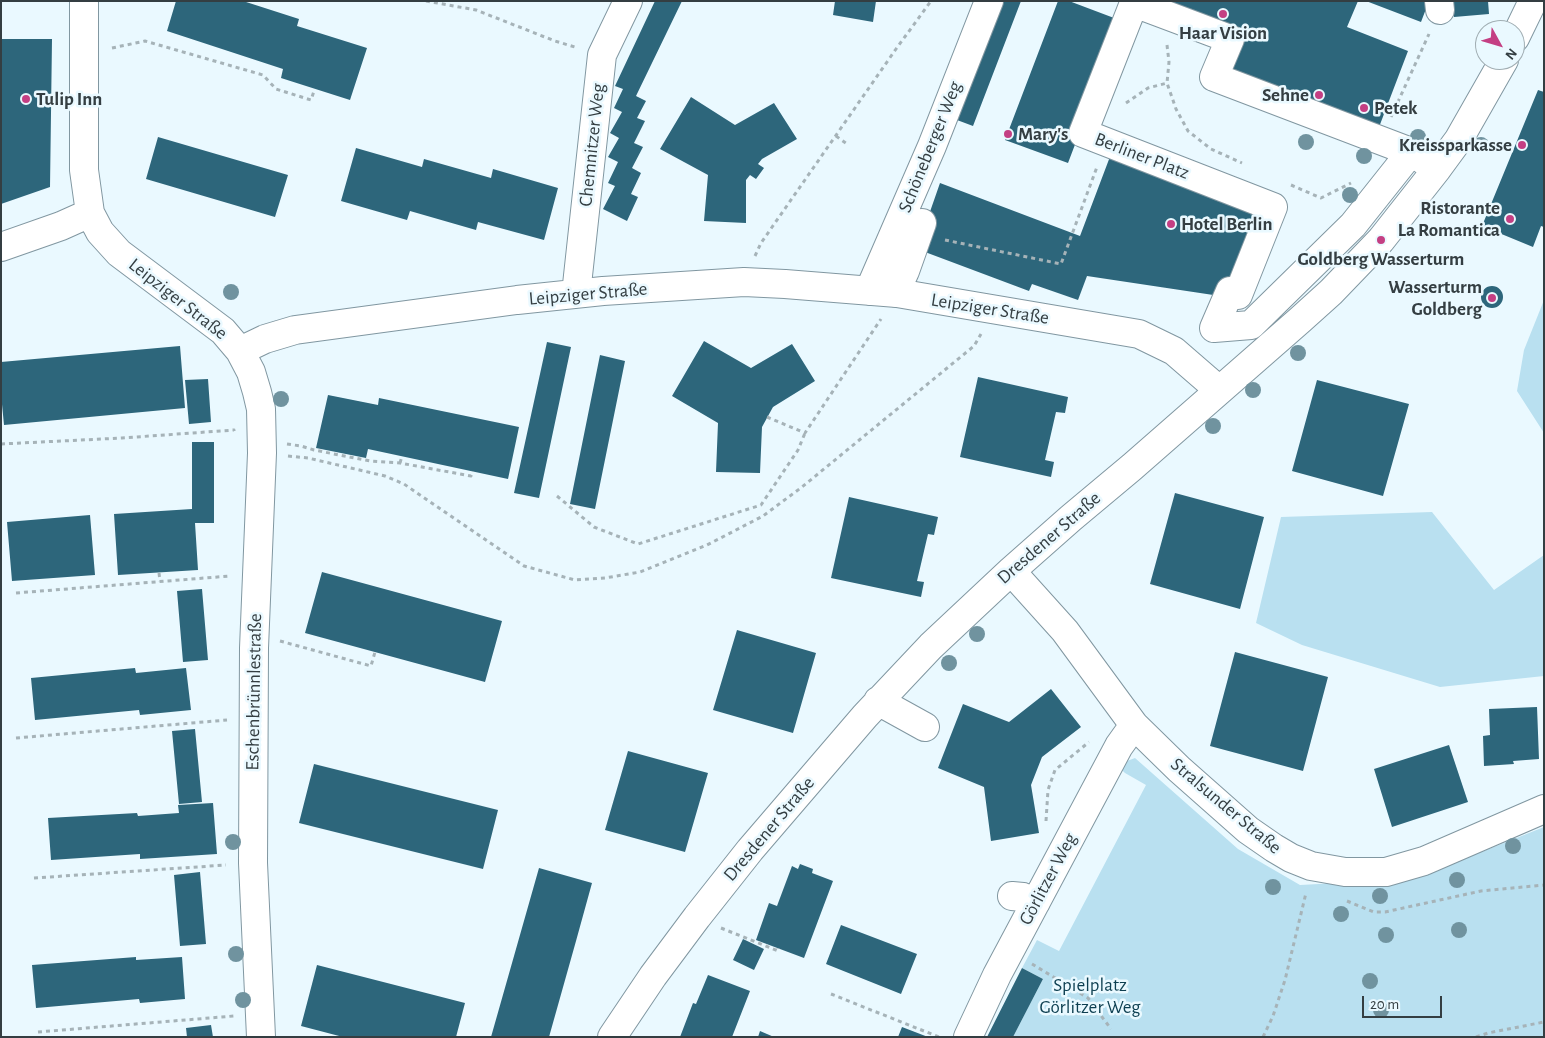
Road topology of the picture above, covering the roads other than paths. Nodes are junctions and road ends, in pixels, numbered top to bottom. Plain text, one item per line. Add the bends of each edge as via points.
1 (84, 1) edge
2 (628, 1) edge
3 (989, 1) edge
4 (1533, 1) edge
5 (1524, 20) edge
6 (1499, 70) edge
7 (1412, 152) junction
8 (1437, 169) junction
9 (90, 213) junction
10 (929, 231) road end
11 (1, 246) edge
12 (887, 293) junction
13 (576, 294) junction
14 (240, 351) junction
15 (1219, 390) junction
16 (1011, 571) junction
17 (878, 702) junction
18 (1134, 726) junction
19 (925, 727) dead end
20 (1544, 809) edge
21 (260, 1026) edge
22 (612, 1037) edge
23 (968, 1037) edge

1 - 9 street via 84,170
2 - 13 street, Chemnitzer Weg via 602,55
3 - 12 street, Schöneberger Weg via 932,146
4 - 5 street
6 - 8 street, Dresdener Straße via 1459,139
7 - 7 street, Berliner Platz via 1354,225 1251,325 1214,328 1230,290 1238,295 1273,207 1083,132 1134,2 1230,39 1214,77
7 - 8 street
8 - 15 street, Dresdener Straße via 1381,240 1331,292
9 - 11 street
9 - 14 street, Leipziger Straße via 100,232 119,253 223,331
10 - 12 street via 905,271
12 - 13 street, Leipziger Straße via 744,282
12 - 15 street, Leipziger Straße via 1139,334 1174,351
13 - 14 street, Leipziger Straße via 295,330
14 - 21 street, Eschenbrünnlestraße via 257,392 262,453 254,634 253,863
15 - 16 street, Dresdener Straße
16 - 17 street, Dresdener Straße via 931,646
16 - 18 street, Stralsunder Straße via 1065,630
17 - 19 street
17 - 22 street, Dresdener Straße via 756,843 697,917
18 - 20 street, Stralsunder Straße via 1248,830 1285,855 1311,866 1345,872 1386,872 1424,861
18 - 23 street, Görlitzer Weg via 1024,899 1010,950

